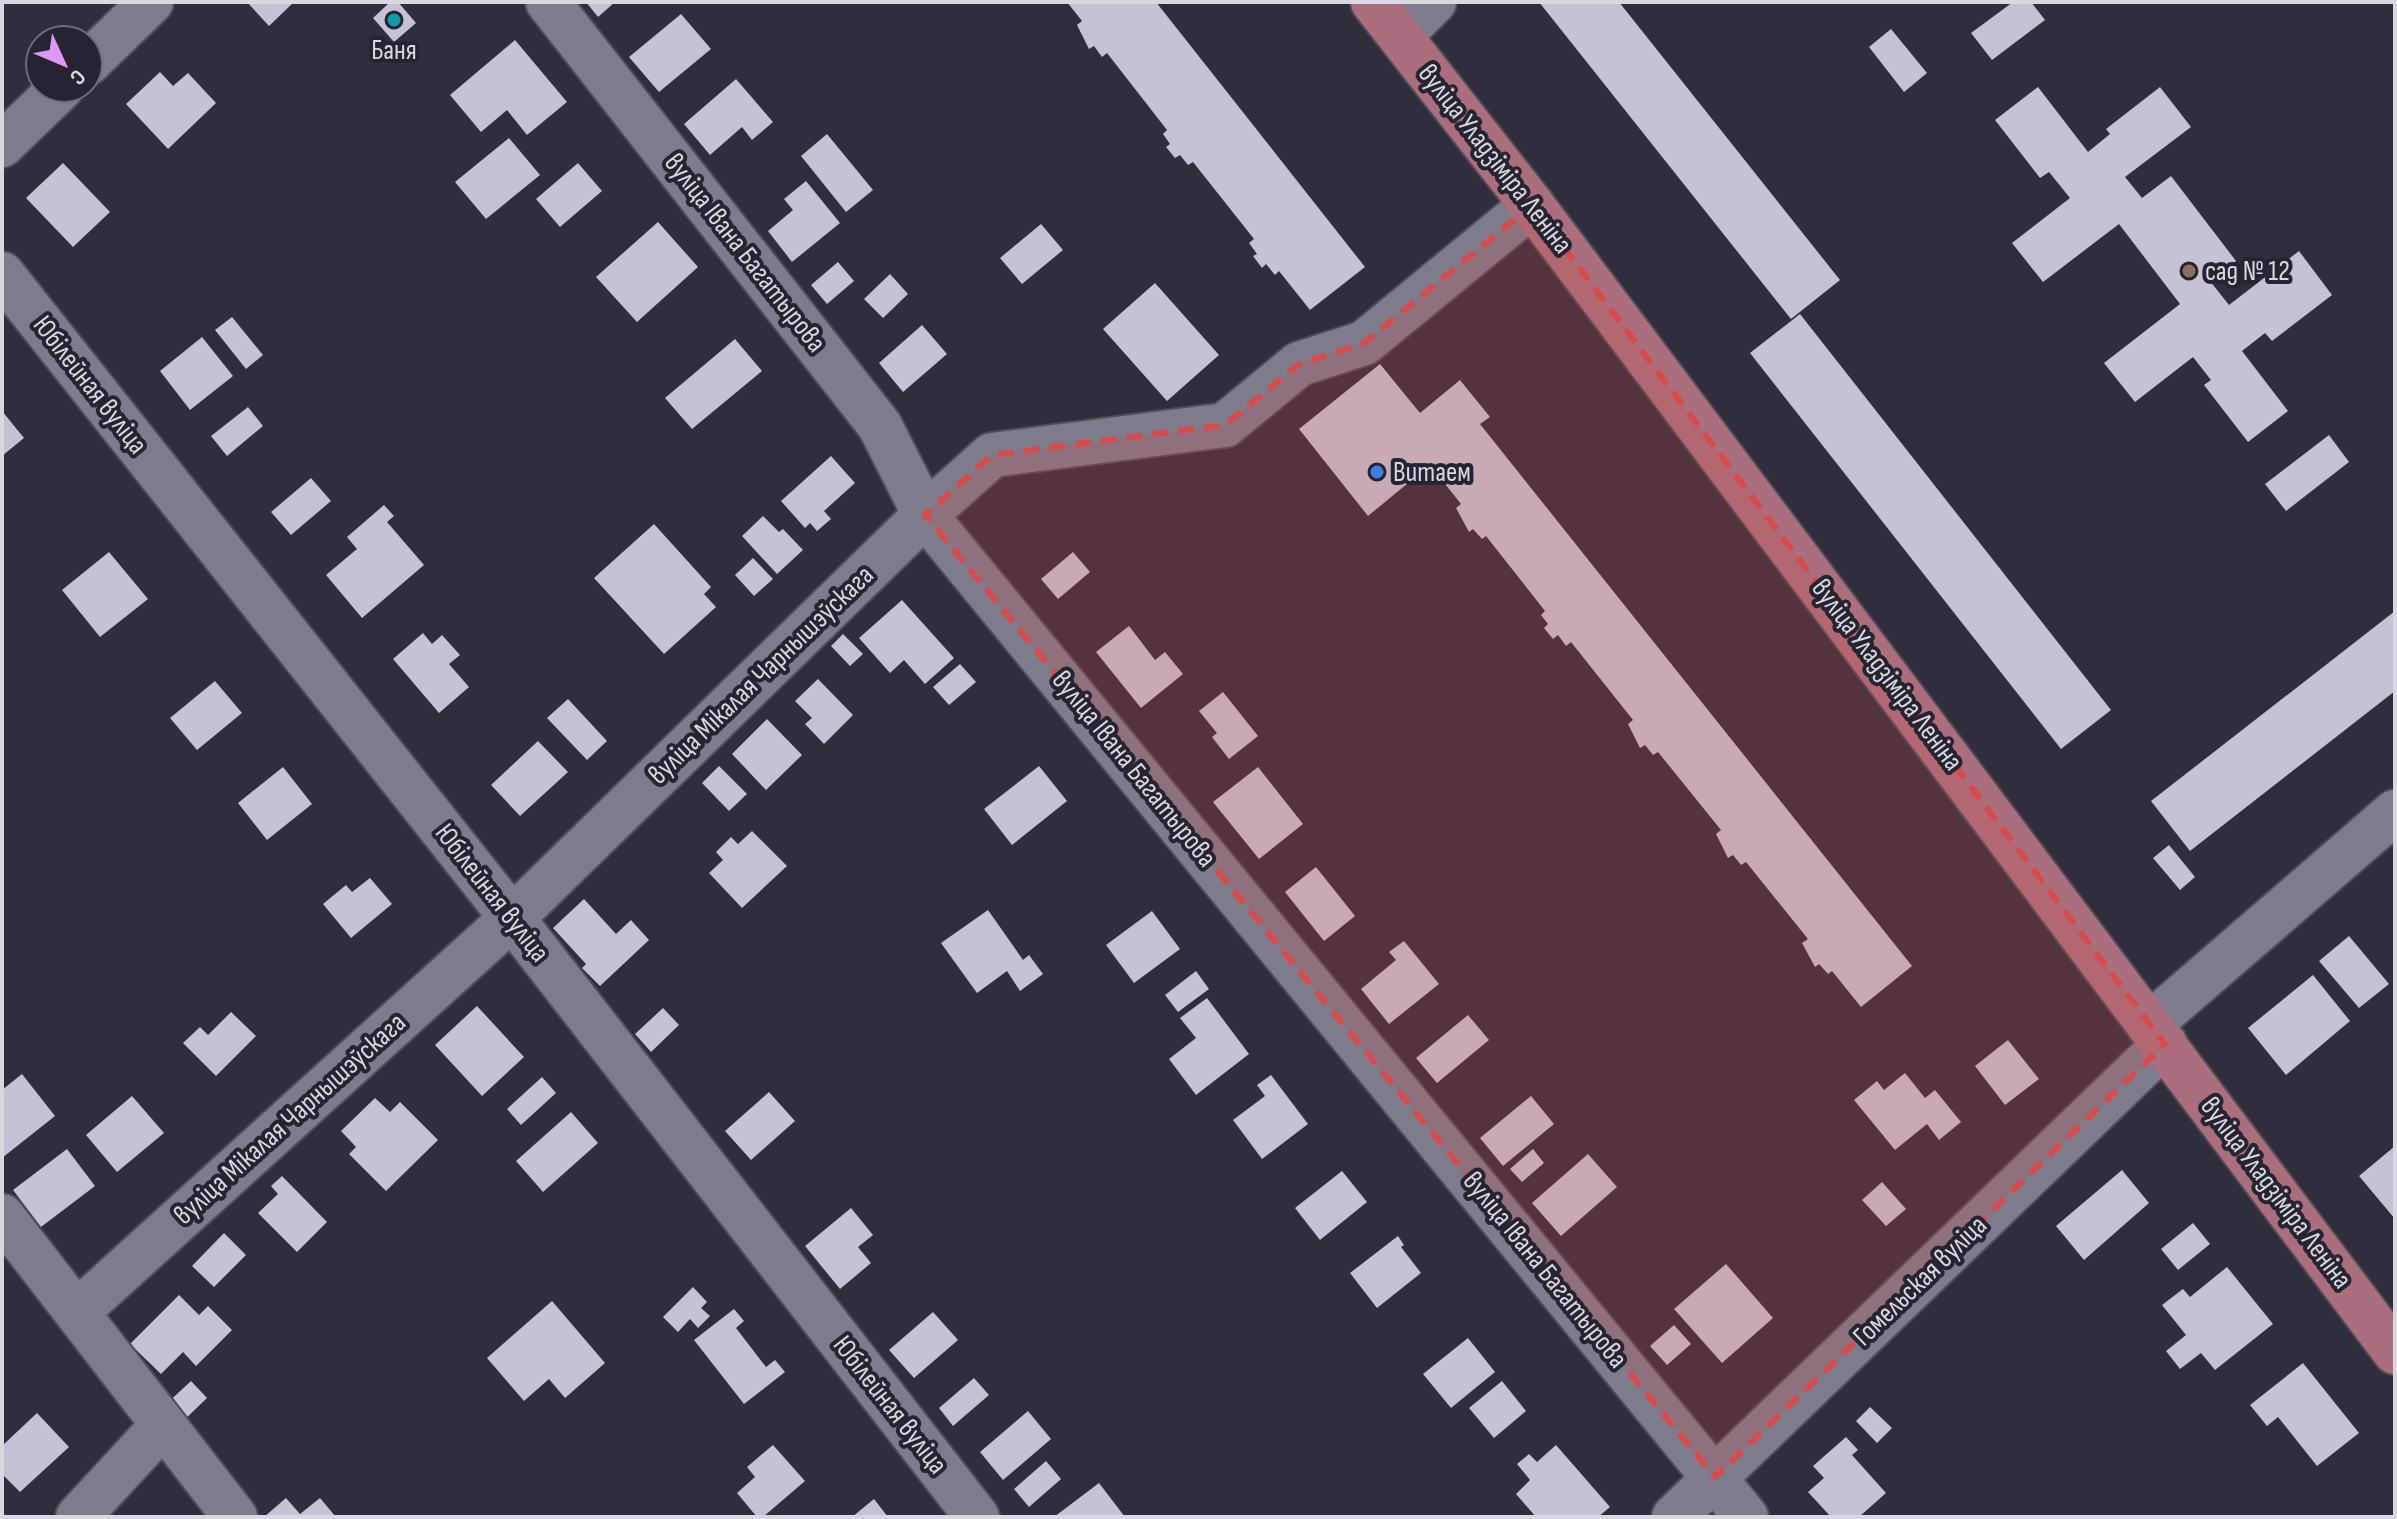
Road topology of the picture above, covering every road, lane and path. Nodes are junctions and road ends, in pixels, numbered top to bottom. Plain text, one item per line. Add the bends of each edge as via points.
1 (151, 2) edge
2 (548, 2) edge
3 (1373, 2) edge
4 (1434, 2) edge
5 (1400, 36) junction
6 (104, 48) edge
7 (44, 104) edge
8 (2, 145) edge
9 (1532, 205) junction
10 (2, 274) edge
11 (925, 515) junction
12 (2395, 812) edge
13 (512, 918) junction
14 (2157, 1035) junction
15 (2, 1216) edge
16 (77, 1312) junction
17 (2395, 1352) edge
18 (163, 1425) junction
19 (1715, 1477) junction
20 (78, 1517) edge
21 (235, 1517) edge
22 (977, 1517) edge
23 (1674, 1517) edge
24 (1746, 1517) edge

1 - 6 street
2 - 11 street, вуліца Івана Багатырова via 880,426
3 - 5 main road, вуліца Уладзіміра Леніна
4 - 5 street
5 - 9 main road, вуліца Уладзіміра Леніна
7 - 8 street
9 - 11 street, вуліца Мікалая Чарнышэўскага via 1364,343 1299,364 1225,425 992,455
9 - 14 main road, вуліца Уладзіміра Леніна
10 - 13 street, Юбілейная вуліца
11 - 13 street, вуліца Мікалая Чарнышэўскага
11 - 19 street, вуліца Івана Багатырова
12 - 14 street, Гомельская вуліца
13 - 16 street, вуліца Мікалая Чарнышэўскага
13 - 22 street, Юбілейная вуліца
14 - 17 main road, вуліца Уладзіміра Леніна
14 - 19 street, Гомельская вуліца
15 - 16 street
16 - 18 street
18 - 20 street
18 - 21 street
19 - 23 street, Гомельская вуліца
19 - 24 street, вуліца Івана Багатырова

